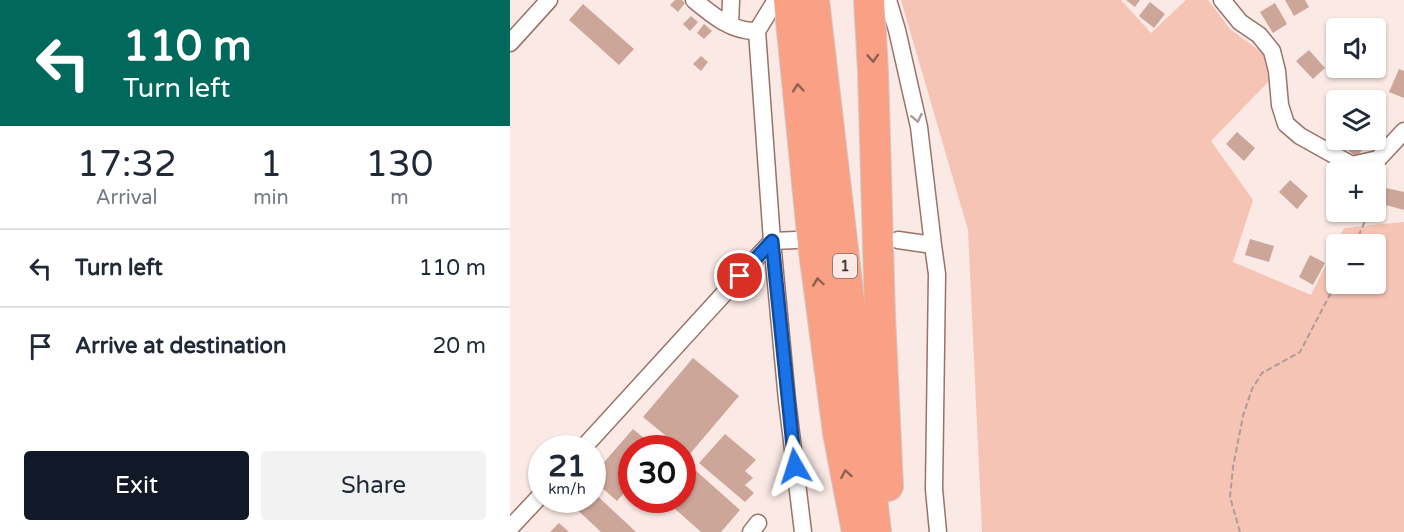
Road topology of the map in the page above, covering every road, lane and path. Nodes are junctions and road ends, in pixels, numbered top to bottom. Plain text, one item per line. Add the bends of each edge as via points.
1 (549, 0) edge
2 (694, 0) edge
3 (731, 0) edge
4 (776, 0) edge
5 (789, 0) edge
6 (814, 0) edge
7 (830, 0) edge
8 (869, 0) edge
9 (888, 0) edge
10 (1222, 0) edge
11 (730, 25) junction
12 (753, 31) junction
13 (510, 43) edge
14 (1404, 131) edge
15 (796, 240) dead end
16 (898, 240) dead end
17 (772, 241) junction
18 (933, 244) junction
19 (1331, 294) edge
20 (595, 435) edge
21 (528, 510) edge
22 (510, 530) edge
23 (886, 531) edge
24 (803, 532) edge
25 (856, 532) edge
26 (938, 532) edge
27 (1240, 532) edge

1 - 13 street
2 - 11 street
3 - 11 street
4 - 12 street
25 -> 5 highway via 838,433 813,244
6 - 23 highway, 1
7 - 23 highway
8 -> 23 highway
9 -> 18 street via 919,127
10 - 14 street via 1272,51 1286,124 1300,135 1352,165 1378,159
11 - 12 street
12 - 17 street
15 - 17 street
16 - 18 street
17 - 20 street
17 - 24 street
18 - 26 street via 937,274 934,489
19 - 27 path via 1300,352 1262,373 1252,389 1243,416 1230,497
21 - 22 street

